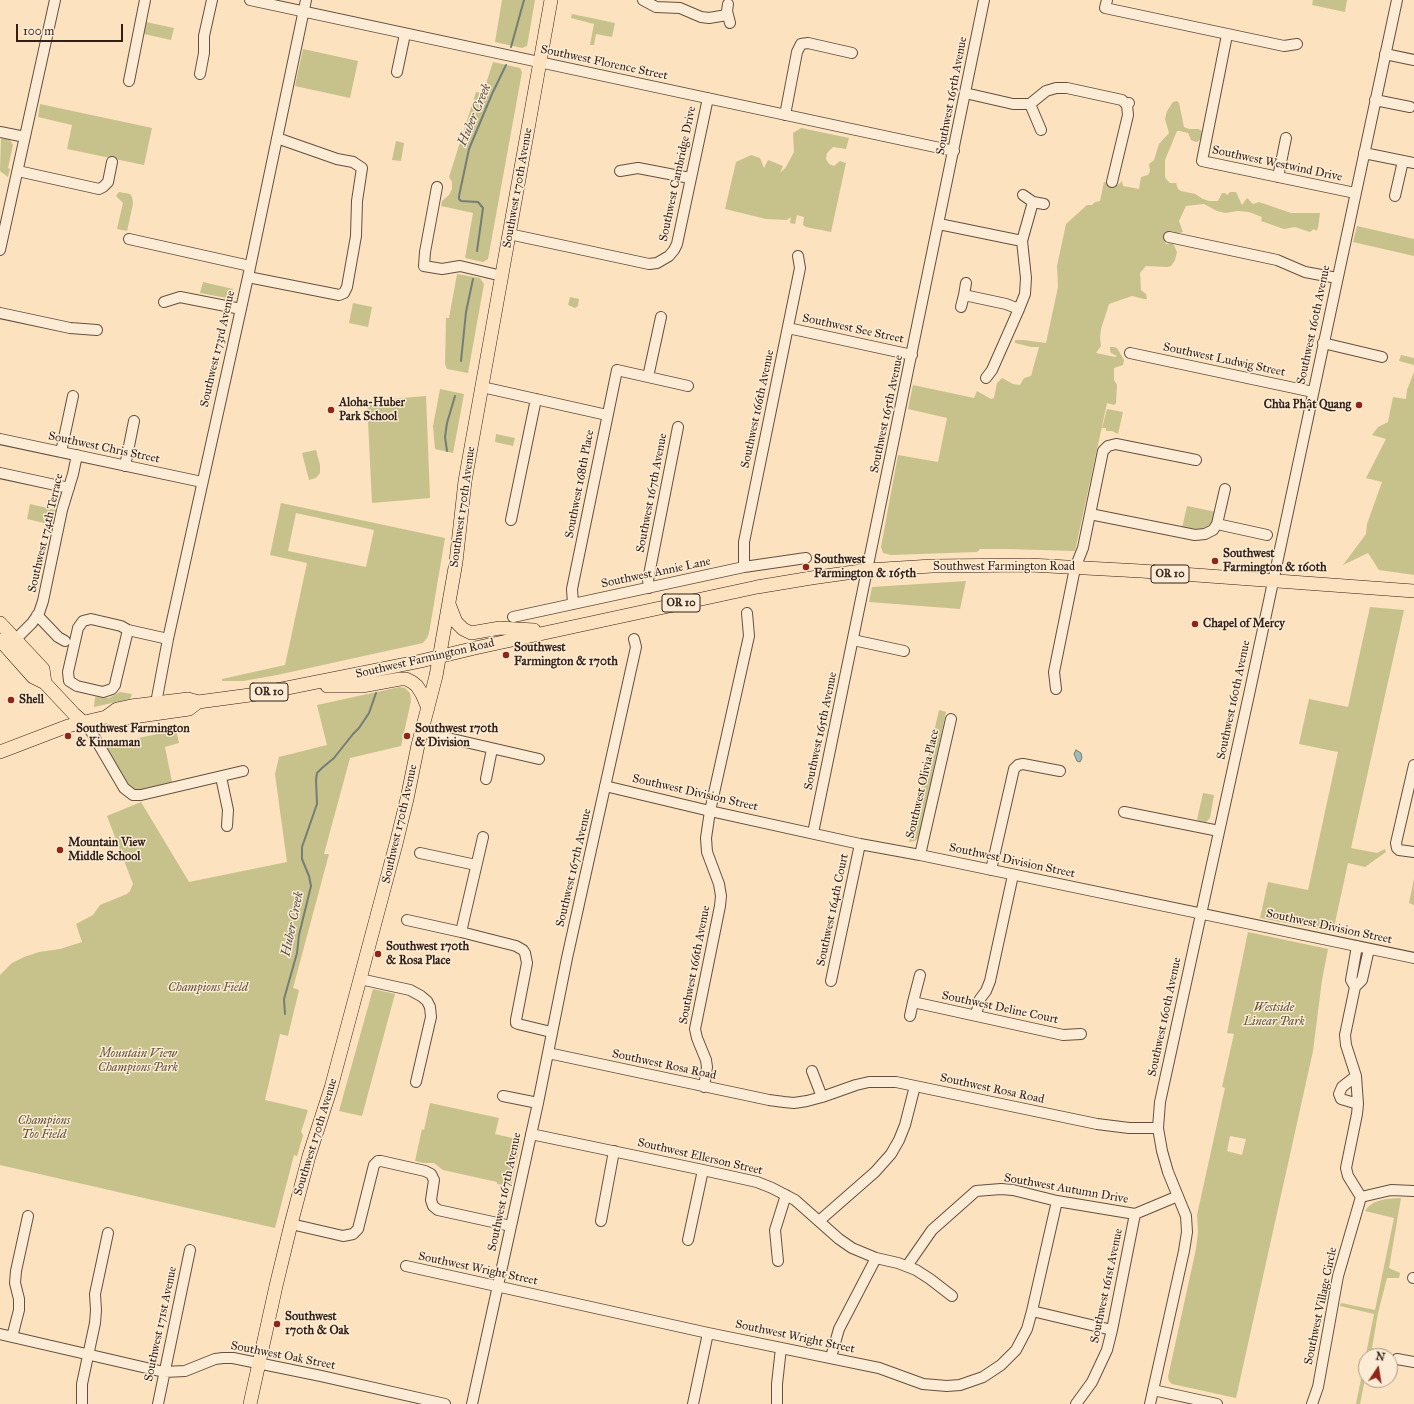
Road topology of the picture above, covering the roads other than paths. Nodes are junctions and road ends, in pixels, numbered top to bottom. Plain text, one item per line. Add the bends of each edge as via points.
1 (55, 0) edge
2 (145, 0) edge
3 (212, 0) edge
4 (250, 0) edge
5 (306, 0) edge
6 (552, 0) edge
7 (643, 0) edge
8 (984, 0) edge
9 (1397, 0) edge
10 (728, 4) dead end
11 (1106, 4) edge
12 (303, 12) junction
13 (405, 34) junction
14 (1227, 35) junction
15 (1297, 44) dead end
16 (852, 53) dead end
17 (1385, 54) junction
18 (1414, 60) edge
19 (540, 63) junction
20 (397, 72) dead end
21 (200, 74) dead end
22 (129, 81) dead end
23 (965, 93) junction
24 (708, 98) junction
25 (1376, 100) junction
26 (1030, 104) junction
27 (1410, 107) dead end
28 (784, 115) junction
29 (1041, 130) dead end
30 (0, 132) edge
31 (25, 137) junction
32 (277, 138) junction
33 (1286, 138) dead end
34 (954, 151) junction
35 (1364, 153) junction
36 (1403, 161) junction
37 (112, 162) dead end
38 (1414, 163) edge
39 (18, 171) junction
40 (620, 171) dead end
41 (1278, 177) junction
42 (690, 178) junction
43 (1112, 182) dead end
44 (437, 187) dead end
45 (1355, 193) junction
46 (1023, 195) dead end
47 (1395, 196) dead end
48 (1033, 202) junction
49 (1044, 204) dead end
50 (939, 224) junction
51 (509, 234) junction
52 (1169, 237) dead end
53 (129, 240) dead end
54 (1022, 241) junction
55 (0, 247) edge
56 (798, 256) dead end
57 (250, 266) junction
58 (502, 276) junction
59 (248, 277) junction
60 (1337, 278) junction
61 (966, 283) dead end
62 (964, 295) junction
63 (164, 302) dead end
64 (961, 307) dead end
65 (240, 309) junction
66 (1019, 309) junction
67 (0, 313) edge
68 (661, 317) dead end
69 (788, 328) junction
70 (97, 330) dead end
71 (1323, 343) junction
72 (1130, 353) dead end
73 (912, 355) junction
74 (1382, 357) dead end
75 (648, 377) junction
76 (986, 378) dead end
77 (688, 386) dead end
78 (482, 387) junction
79 (1313, 392) junction
80 (73, 396) dead end
81 (536, 399) junction
82 (607, 415) junction
83 (134, 421) dead end
84 (678, 427) dead end
85 (0, 440) edge
86 (61, 452) junction
87 (76, 456) junction
88 (1196, 460) dead end
89 (125, 466) junction
90 (0, 473) edge
91 (202, 482) junction
92 (69, 488) junction
93 (1225, 489) dead end
94 (1090, 514) junction
95 (511, 520) dead end
96 (1217, 524) junction
97 (1267, 536) dead end
98 (806, 558) dead end
99 (744, 567) junction
100 (1075, 568) junction
101 (868, 570) junction
102 (1273, 581) junction
103 (649, 588) junction
104 (1414, 591) edge
105 (449, 604) junction
106 (573, 604) junction
107 (747, 613) dead end
108 (37, 615) junction
109 (513, 616) dead end
110 (0, 623) edge
111 (128, 630) junction
112 (552, 631) junction
113 (168, 638) junction
114 (16, 639) junction
115 (634, 639) dead end
116 (0, 640) edge
117 (853, 640) junction
118 (65, 641) dead end
119 (904, 651) dead end
120 (440, 657) junction
121 (45, 683) junction
122 (302, 685) junction
123 (1056, 688) dead end
124 (198, 702) junction
125 (156, 703) junction
126 (428, 708) junction
127 (106, 717) junction
128 (951, 719) dead end
129 (83, 722) junction
130 (422, 732) junction
131 (492, 749) junction
132 (0, 752) edge
133 (539, 759) dead end
134 (1414, 767) edge
135 (243, 771) dead end
136 (1060, 772) dead end
137 (221, 776) junction
138 (486, 779) dead end
139 (606, 786) junction
140 (710, 811) junction
141 (1124, 812) dead end
142 (227, 826) dead end
143 (1219, 831) junction
144 (813, 833) junction
145 (483, 837) dead end
146 (860, 844) junction
147 (420, 852) dead end
148 (1414, 852) edge
149 (920, 855) junction
150 (476, 865) junction
151 (991, 870) junction
152 (1013, 874) junction
153 (1201, 914) junction
154 (407, 920) dead end
155 (461, 932) junction
156 (1357, 946) junction
157 (1369, 949) junction
158 (1414, 958) edge
159 (920, 975) dead end
160 (360, 979) junction
161 (831, 981) dead end
162 (1355, 988) junction
163 (913, 1002) junction
164 (976, 1015) junction
165 (910, 1016) dead end
166 (551, 1032) junction
167 (1082, 1034) dead end
168 (548, 1053) junction
169 (812, 1071) dead end
170 (1356, 1076) junction
171 (416, 1082) dead end
172 (915, 1086) junction
173 (704, 1087) junction
174 (503, 1096) dead end
175 (822, 1097) junction
176 (538, 1103) junction
177 (1358, 1104) junction
178 (1158, 1128) junction
179 (532, 1134) junction
180 (614, 1151) junction
181 (703, 1170) junction
182 (1414, 1191) edge
183 (786, 1194) junction
184 (1178, 1196) junction
185 (1361, 1196) junction
186 (1057, 1201) junction
187 (1135, 1214) junction
188 (28, 1216) dead end
189 (601, 1220) dead end
190 (819, 1221) junction
191 (291, 1224) junction
192 (511, 1226) junction
193 (108, 1233) dead end
194 (688, 1240) dead end
195 (190, 1250) dead end
196 (876, 1258) junction
197 (778, 1261) dead end
198 (406, 1266) dead end
199 (907, 1266) junction
200 (498, 1287) junction
201 (952, 1296) dead end
202 (1032, 1311) junction
203 (1112, 1330) junction
204 (708, 1333) junction
205 (0, 1334) edge
206 (12, 1337) junction
207 (782, 1348) junction
208 (87, 1355) junction
209 (830, 1357) junction
210 (1398, 1359) edge
211 (1414, 1362) edge
212 (259, 1364) junction
213 (164, 1372) junction
214 (1153, 1390) junction
215 (399, 1399) edge
216 (82, 1404) edge
217 (158, 1404) edge
218 (250, 1404) edge
219 (446, 1404) edge
220 (472, 1404) edge
221 (693, 1404) edge
222 (777, 1404) edge
223 (1076, 1404) edge
224 (1150, 1404) edge
225 (1217, 1404) edge
226 (1312, 1404) edge

1 - 31 street
2 - 22 street
3 - 21 street via 204,36
4 - 12 street, Southwest Florence Street
5 - 12 street, Southwest 173rd Avenue
6 - 19 main road, Southwest 170th Avenue
7 - 10 street via 656,7 680,8 709,18 729,19
8 - 23 street, Southwest 165th Avenue
9 - 17 street, Southwest 160th Avenue
11 - 14 street
12 - 13 street, Southwest Florence Street
12 - 32 street, Southwest 173rd Avenue
13 - 19 street, Southwest Florence Street
13 - 20 street
14 - 15 street via 1284,46
14 - 41 street, Southwest Westwind Drive via 1202,161
16 - 28 street via 808,43 801,44 797,52
17 - 18 street
17 - 25 street, Southwest 160th Avenue
19 - 24 street, Southwest Florence Street
19 - 51 main road, Southwest 170th Avenue
23 - 26 street via 1013,104
23 - 34 street, Southwest 165th Avenue
24 - 28 street, Southwest Florence Street
24 - 42 street, Southwest Cambridge Drive
25 - 27 street
25 - 35 street, Southwest 160th Avenue
26 - 29 street
26 - 43 street via 1046,91 1056,88 1122,100 1128,104 1128,115
28 - 34 street, Southwest Florence Street
30 - 31 street
31 - 39 street
32 - 57 street, Southwest 173rd Avenue
32 - 59 street via 353,162 362,168 357,201 356,236 347,287 344,293 338,295
33 - 41 street
34 - 50 street, Southwest 165th Avenue
35 - 36 street
35 - 45 street, Southwest 160th Avenue
36 - 38 street
36 - 47 street
37 - 39 street via 108,182 97,189
39 - 55 street
40 - 42 street via 638,168
41 - 45 street, Southwest Westwind Drive
42 - 51 street, Southwest Cambridge Drive via 677,244 669,256 657,262 649,264
44 - 58 street via 424,266 442,269 460,266
45 - 60 street, Southwest 160th Avenue
46 - 48 street
48 - 49 street
48 - 54 street
50 - 54 street
50 - 73 street, Southwest 165th Avenue
51 - 58 main road, Southwest 170th Avenue
52 - 60 street via 1277,260 1305,272
53 - 57 street
54 - 66 street via 1026,278 1025,294
56 - 69 street, Southwest 166th Avenue via 800,268
57 - 59 street, Southwest 173rd Avenue
58 - 78 main road, Southwest 170th Avenue
59 - 65 street, Southwest 173rd Avenue
60 - 71 street, Southwest 160th Avenue
61 - 62 street
62 - 64 street
62 - 66 street
63 - 65 street via 180,297
65 - 91 street, Southwest 173rd Avenue
66 - 76 street
67 - 70 street via 70,328
68 - 75 street
69 - 73 street, Southwest See Street
69 - 99 street, Southwest 166th Avenue via 744,542
71 - 74 street
71 - 79 street, Southwest 160th Avenue
72 - 79 street, Southwest Ludwig Street
73 - 101 street, Southwest 165th Avenue
75 - 77 street
75 - 82 street, Southwest 168th Place via 617,370
78 - 81 street
78 - 105 main road, Southwest 170th Avenue via 465,481
79 - 102 street, Southwest 160th Avenue
80 - 86 street
81 - 82 street
81 - 95 street
82 - 106 street, Southwest 168th Place via 572,589
83 - 89 street
84 - 103 street, Southwest 167th Avenue via 648,580
85 - 86 street, Southwest Chris Street
86 - 87 street, Southwest Chris Street
87 - 89 street, Southwest Chris Street
87 - 92 street, Southwest 174th Terrace
88 - 94 street via 1116,444 1108,446 1102,454
89 - 91 street, Southwest Chris Street
90 - 92 street
91 - 113 street, Southwest 173rd Avenue
92 - 108 street, Southwest 174th Terrace via 43,601
93 - 96 street
94 - 96 street via 1195,535 1209,533
94 - 100 street
96 - 97 street
98 - 99 street, Southwest Annie Lane
99 - 103 street, Southwest Annie Lane
100 - 101 main road, Southwest Farmington Road / OR 10 via 982,565
100 - 102 main road, Southwest Farmington Road / OR 10
100 - 123 street via 1054,672
101 - 112 main road, Southwest Farmington Road / OR 10 via 757,587
101 - 117 street, Southwest 165th Avenue
102 - 104 main road, Southwest Farmington Road / OR 10
102 - 143 street, Southwest 160th Avenue
103 - 106 street, Southwest Annie Lane
105 - 112 main road via 456,622 463,630 472,633 500,628
105 - 120 main road, Southwest 170th Avenue
106 - 109 street, Southwest Annie Lane
107 - 140 street, Southwest 166th Avenue via 749,636
108 - 114 street, Southwest 174th Terrace
108 - 118 street
110 - 114 main road
111 - 111 street via 112,689 104,692 77,686 69,681 68,672 78,628 83,621 91,619
111 - 113 street
112 - 120 main road, Southwest Farmington Road / OR 10
113 - 125 street, Southwest 173rd Avenue
114 - 121 main road via 42,669
115 - 139 street, Southwest 167th Avenue via 636,647
116 - 121 main road via 33,677
117 - 119 street
117 - 144 street, Southwest 165th Avenue
120 - 122 main road, Southwest Farmington Road / OR 10
120 - 126 main road, Southwest 170th Avenue
121 - 129 main road
122 - 124 main road, Southwest Farmington Road / OR 10
122 - 126 main road via 362,686 406,679 417,686
124 - 125 main road, Southwest Farmington Road / OR 10 via 188,699
124 - 127 main road, Southwest Farmington Road / OR 10 via 189,709 118,720
125 - 127 main road, Southwest Farmington Road / OR 10 via 116,710
126 - 130 main road, Southwest 170th Avenue
127 - 129 main road, Southwest Farmington Road / OR 10
128 - 149 street, Southwest Olivia Place
129 - 132 main road, Southwest Farmington Road / OR 10
129 - 137 street via 124,788 133,795
130 - 131 street
130 - 160 main road, Southwest 170th Avenue via 405,808
131 - 133 street
131 - 138 street
134 - 148 street via 1396,838 1399,850
135 - 137 street
136 - 151 street via 1026,764 1016,766
137 - 142 street via 228,810
139 - 140 street, Southwest Division Street
139 - 166 street, Southwest 167th Avenue
140 - 144 street, Southwest Division Street
140 - 173 street, Southwest 166th Avenue via 706,838 707,852 721,896 695,1029 706,1060
141 - 143 street
143 - 153 street, Southwest 160th Avenue
144 - 146 street, Southwest Division Street
145 - 150 street
146 - 149 street, Southwest Division Street
146 - 161 street, Southwest 164th Court
147 - 150 street
149 - 151 street, Southwest Division Street
150 - 155 street
151 - 152 street, Southwest Division Street
152 - 153 street, Southwest Division Street
152 - 164 street via 990,981 980,999
153 - 156 street, Southwest Division Street
153 - 178 street, Southwest 160th Avenue via 1160,1102
154 - 155 street
155 - 166 street via 516,946 526,954 528,963 516,1023
156 - 157 street, Southwest Division Street
156 - 162 street via 1351,980
157 - 158 street, Southwest Division Street
157 - 162 street via 1362,980
159 - 163 street
160 - 171 street via 410,990 427,1001 431,1017
160 - 191 main road, Southwest 170th Avenue via 332,1088 309,1156
162 - 170 street via 1345,1035
163 - 164 street, Southwest Deline Court
163 - 165 street
164 - 167 street, Southwest Deline Court via 1063,1035
166 - 168 street, Southwest 167th Avenue
168 - 173 street, Southwest Rosa Road
168 - 176 street, Southwest 167th Avenue
169 - 175 street
170 - 177 street
170 - 177 street via 1342,1087 1339,1094 1341,1099
172 - 175 street, Southwest Rosa Road via 896,1082 869,1082
172 - 178 street, Southwest Rosa Road via 1097,1124
172 - 190 street via 905,1125 891,1154 875,1172
173 - 175 street, Southwest Rosa Road via 794,1103
174 - 176 street
176 - 179 street, Southwest 167th Avenue
177 - 185 street via 1346,1168 1348,1176
178 - 184 street, Southwest 160th Avenue via 1164,1160
179 - 180 street, Southwest Ellerson Street
179 - 192 street, Southwest 167th Avenue
180 - 181 street, Southwest Ellerson Street
180 - 189 street
181 - 183 street, Southwest Ellerson Street via 757,1182
181 - 194 street
182 - 185 street via 1391,1190
183 - 190 street, Southwest Ellerson Street
183 - 197 street via 774,1230
184 - 187 street, Southwest Autumn Drive
184 - 214 street, Southwest 160th Avenue via 1186,1216 1186,1238
185 - 226 street, Southwest Village Circle via 1338,1276 1319,1380
186 - 187 street, Southwest Autumn Drive
186 - 199 street, Southwest Autumn Drive via 1012,1190 976,1191 932,1230
186 - 202 street, Southwest Wright Street
187 - 203 street, Southwest 161st Avenue
188 - 206 street via 16,1271 19,1310
190 - 196 street, Southwest Ellerson Street via 852,1248
191 - 192 street via 344,1236 357,1232 372,1168 378,1161 433,1175 431,1200 433,1206 442,1211
191 - 212 main road, Southwest 170th Avenue
192 - 200 street, Southwest 167th Avenue
193 - 208 street via 95,1294 96,1323
195 - 213 street, Southwest 171st Avenue
196 - 199 street, Southwest Ellerson Street
196 - 209 street via 839,1329
198 - 200 street, Southwest Wright Street
199 - 201 street, Southwest Ellerson Street
200 - 204 street, Southwest Wright Street
200 - 220 street, Southwest 167th Avenue
202 - 203 street
202 - 209 street, Southwest Wright Street via 1022,1340 1010,1357 1001,1366 982,1377 960,1385 923,1384 888,1370
203 - 223 street, Southwest 161st Avenue via 1099,1369
204 - 207 street, Southwest Wright Street
204 - 221 street
205 - 206 street, Southwest Oak Street
206 - 208 street, Southwest Oak Street
207 - 209 street, Southwest Wright Street
207 - 222 street
208 - 213 street, Southwest Oak Street
208 - 216 street via 82,1384
210 - 211 street
212 - 213 street, Southwest Oak Street via 224,1358 186,1371
212 - 215 street, Southwest Oak Street via 321,1376
212 - 218 main road, Southwest 170th Avenue
213 - 217 street, Southwest 171st Avenue
214 - 224 street, Southwest 160th Avenue
214 - 225 street
215 - 219 street, Southwest Oak Street

